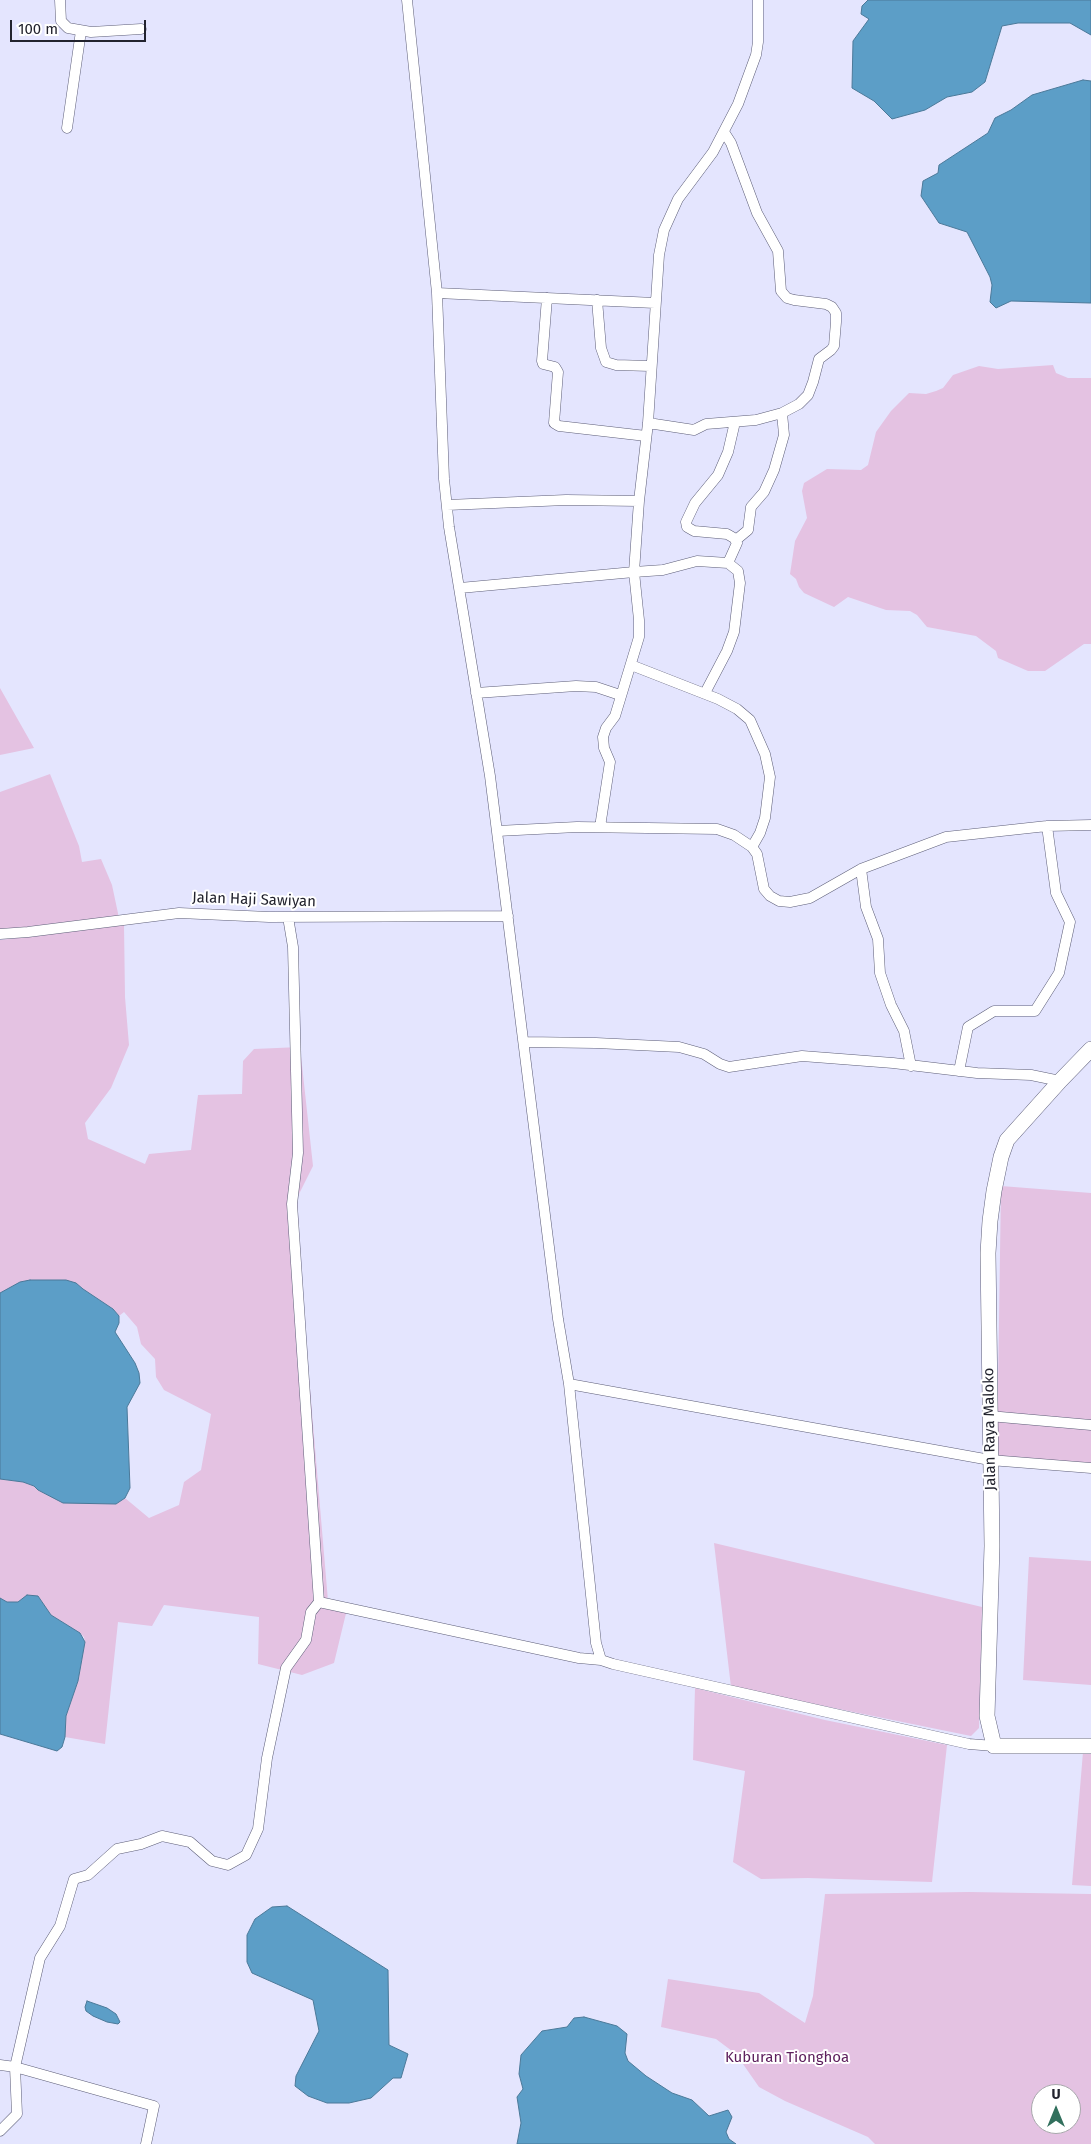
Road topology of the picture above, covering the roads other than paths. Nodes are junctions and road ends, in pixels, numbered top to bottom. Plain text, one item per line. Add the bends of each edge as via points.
1 (60, 0) edge
2 (407, 0) edge
3 (758, 0) edge
4 (141, 29) dead end
5 (81, 31) junction
6 (67, 128) dead end
7 (724, 132) junction
8 (437, 293) junction
9 (547, 298) junction
10 (597, 300) junction
11 (655, 303) junction
12 (650, 366) junction
13 (782, 413) junction
14 (735, 422) junction
15 (648, 423) junction
16 (646, 436) junction
17 (639, 501) junction
18 (447, 506) junction
19 (736, 540) junction
20 (728, 563) junction
21 (634, 572) junction
22 (460, 588) junction
23 (631, 665) junction
24 (476, 693) junction
25 (704, 693) junction
26 (620, 695) junction
27 (1091, 825) edge
28 (1047, 826) junction
29 (600, 827) junction
30 (497, 831) junction
31 (752, 847) junction
32 (861, 869) junction
33 (508, 916) junction
34 (288, 917) junction
35 (0, 934) edge
36 (525, 1042) junction
37 (1091, 1049) edge
38 (911, 1066) junction
39 (959, 1071) junction
40 (1060, 1081) junction
41 (569, 1384) junction
42 (989, 1416) junction
43 (1091, 1425) edge
44 (990, 1460) junction
45 (1091, 1468) edge
46 (319, 1602) junction
47 (601, 1660) junction
48 (994, 1746) junction
49 (1091, 1746) edge
50 (0, 2065) edge
51 (15, 2067) junction
52 (0, 2131) edge
53 (146, 2144) edge

1 - 5 street via 60,17 64,25
2 - 8 street
3 - 7 street via 756,55
4 - 5 street
5 - 6 street
7 - 11 street via 667,220 659,255
7 - 13 street via 756,213 778,251 780,291 794,300 830,305 836,313 833,348 819,359 808,395
8 - 9 street
8 - 18 street
9 - 10 street
9 - 16 street via 542,361 558,372 554,424
10 - 11 street
10 - 12 street via 602,354 606,362 616,366
11 - 12 street
12 - 15 street
13 - 14 street
13 - 19 street via 784,435 774,470 764,492 751,507 749,528
14 - 15 street via 706,424 694,430
14 - 19 street via 718,475 695,503 686,522 687,527 694,531 727,534
15 - 16 street
16 - 17 street
17 - 18 street via 566,500
17 - 21 street
18 - 22 street
19 - 20 street
20 - 21 street via 689,561 668,568
20 - 25 street via 738,571 740,583 734,632
21 - 22 street
21 - 23 street via 640,626
22 - 24 street
23 - 25 street
23 - 26 street
24 - 26 street via 586,686
24 - 30 street
25 - 31 street via 737,709 750,720 767,762 770,777 764,818
26 - 29 street via 614,718 604,737 604,748 610,762
27 - 28 street
28 - 32 street via 956,835
28 - 39 street via 1056,894 1070,922 1059,973 1034,1011 994,1011 968,1027
29 - 30 street
29 - 31 street via 717,829
30 - 33 street
31 - 32 street via 757,854 764,889 779,901 810,898
32 - 38 street via 866,907 878,939 880,973 890,1005 904,1031
33 - 34 street, Jalan Haji Sawiyan
33 - 36 street
34 - 35 street, Jalan Haji Sawiyan via 179,913
34 - 46 street via 293,947 298,1153 292,1204
36 - 38 street via 679,1047 704,1054 729,1067 802,1056
36 - 41 street via 558,1319
37 - 40 street, Jalan Raya Maloko
38 - 39 street
39 - 40 street via 1031,1075
40 - 42 street, Jalan Raya Maloko via 1013,1132 1001,1157 988,1253
41 - 44 street
41 - 47 street via 596,1643
42 - 43 street
42 - 44 street, Jalan Raya Maloko
44 - 45 street
44 - 48 street, Jalan Raya Maloko via 992,1546 987,1716
46 - 47 street
46 - 51 street via 311,1612 306,1640 286,1668 267,1758 258,1829 246,1855 228,1865 212,1861 190,1842 162,1836 117,1849 88,1875 74,1879 60,1926 40,1958
47 - 48 street via 969,1744
48 - 49 street
50 - 51 street
51 - 52 street via 17,2114
51 - 53 street via 154,2106

